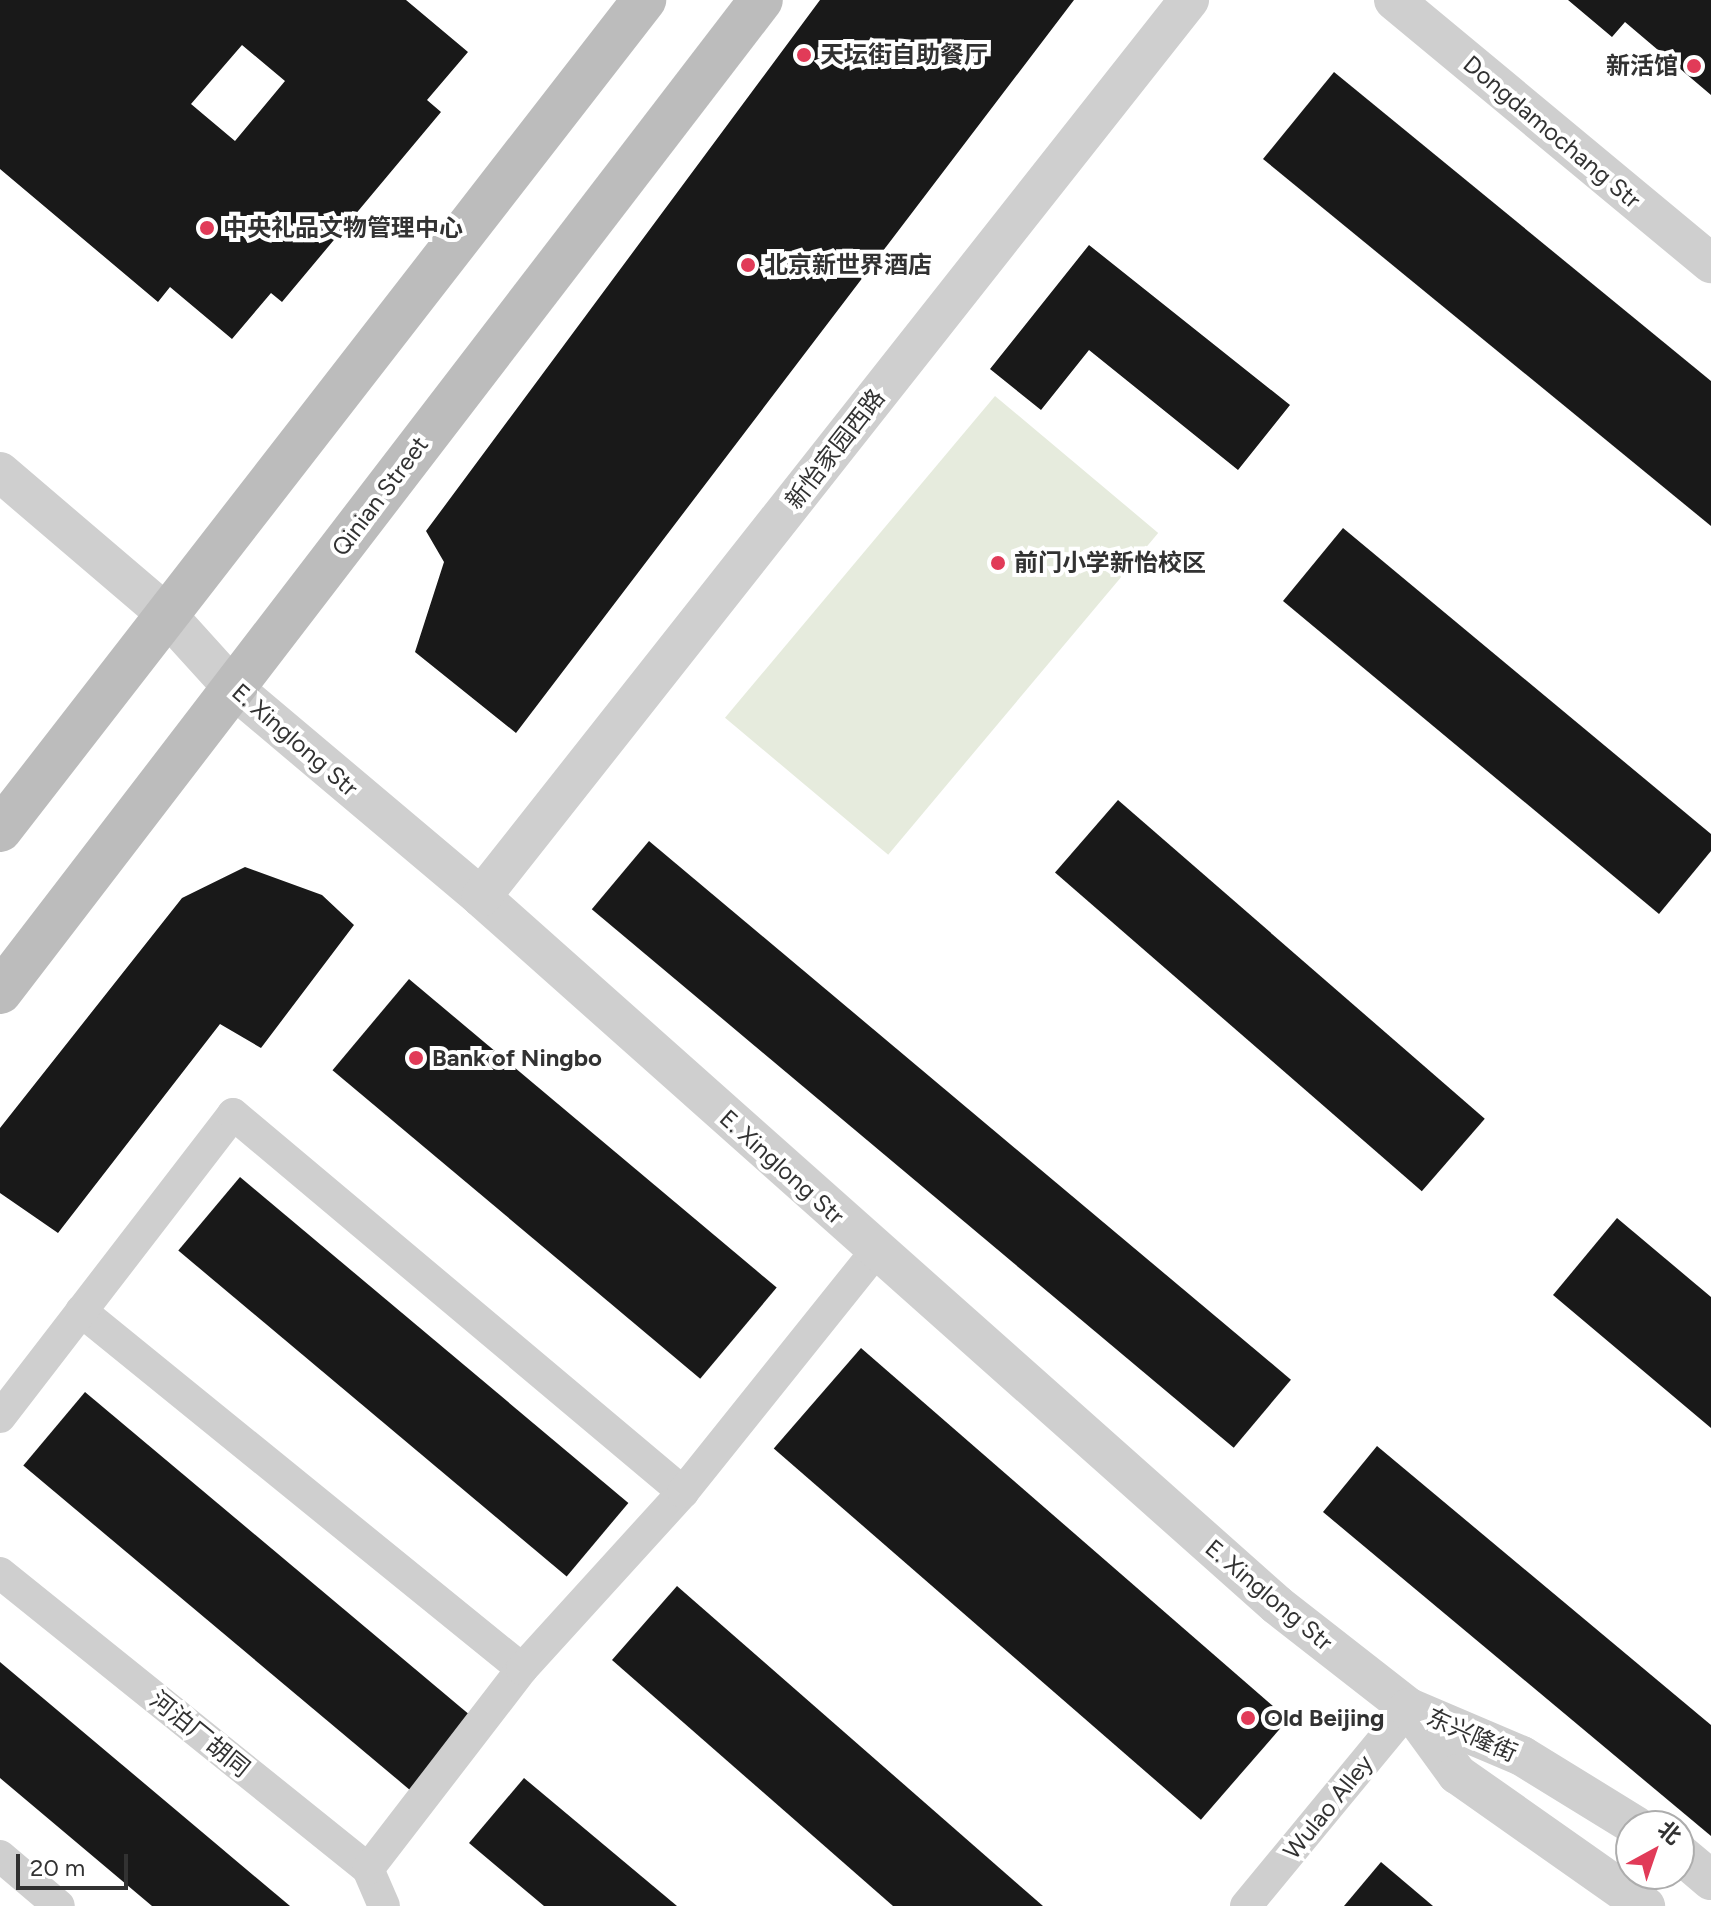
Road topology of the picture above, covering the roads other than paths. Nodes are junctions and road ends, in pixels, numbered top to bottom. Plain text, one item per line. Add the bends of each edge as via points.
1 (644, 0) edge
2 (761, 0) edge
3 (1189, 0) edge
4 (1394, 0) edge
5 (1711, 263) edge
6 (0, 472) edge
7 (166, 614) junction
8 (233, 688) junction
9 (0, 830) edge
10 (481, 897) junction
11 (0, 992) edge
12 (875, 1252) junction
13 (81, 1311) junction
14 (0, 1417) edge
15 (683, 1492) junction
16 (0, 1573) edge
17 (522, 1669) junction
18 (1409, 1708) junction
19 (1615, 1813) edge
20 (0, 1856) edge
21 (1695, 1866) edge
22 (368, 1869) junction
23 (1711, 1880) edge
24 (59, 1906) edge
25 (384, 1906) edge
26 (1246, 1906) edge
27 (1645, 1906) edge

1 - 7 main road
2 - 8 main road, Qinian Street
3 - 10 street, 新怡家园西路
4 - 5 street, Dongdamochang Str
6 - 7 street, E. Xinglong Str
7 - 8 street, E. Xinglong Str
7 - 9 main road
8 - 10 street, E. Xinglong Str
8 - 11 main road, Qinian Street
10 - 12 street, E. Xinglong Str
12 - 15 street
12 - 18 street, E. Xinglong Str via 1277,1605
13 - 14 street
13 - 15 street via 233,1114
13 - 17 street
15 - 17 street
16 - 22 street, 河泊厂胡同
17 - 22 street
18 - 19 street, 东兴隆街 via 1522,1756
18 - 26 street, Wulao Alley
18 - 27 street, 东兴隆街 via 1457,1774
20 - 24 street
21 - 23 street
22 - 25 street, 河泊厂胡同

